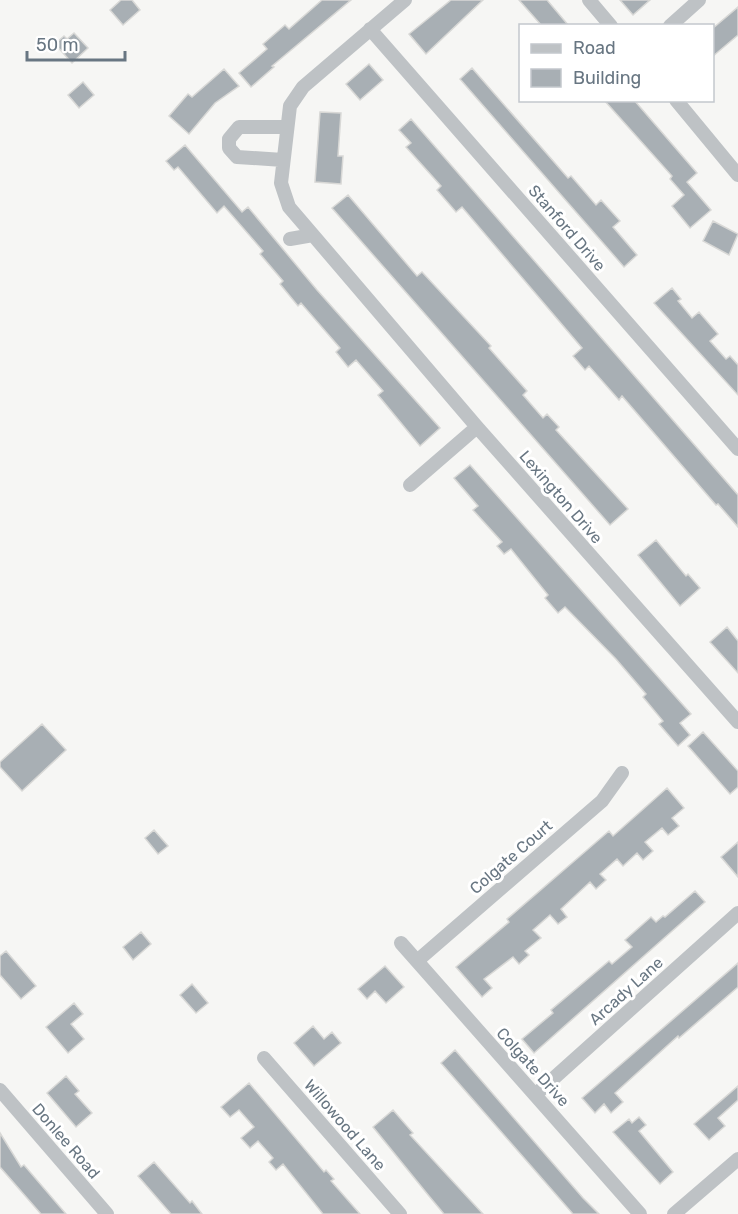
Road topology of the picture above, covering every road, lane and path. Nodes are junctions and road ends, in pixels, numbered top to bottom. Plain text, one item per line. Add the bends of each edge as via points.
1 (405, 0) edge
2 (589, 0) edge
3 (699, 0) edge
4 (609, 24) edge
5 (672, 24) edge
6 (370, 29) junction
7 (677, 102) edge
8 (287, 128) junction
9 (283, 160) junction
10 (738, 175) edge
11 (313, 235) junction
12 (290, 239) dead end
13 (477, 427) junction
14 (738, 449) edge
15 (410, 485) dead end
16 (738, 722) edge
17 (622, 773) dead end
18 (738, 913) edge
19 (401, 943) dead end
20 (417, 961) junction
21 (264, 1058) dead end
22 (0, 1090) edge
23 (535, 1095) junction
24 (738, 1159) edge
25 (107, 1214) edge
26 (400, 1214) edge
27 (640, 1214) edge
28 (674, 1214) edge

1 - 6 street, Lexington Drive
2 - 4 street
3 - 5 street
6 - 8 street, Lexington Drive via 303,87 290,106
6 - 14 street, Stanford Drive
7 - 10 street
8 - 9 street, Lexington Drive
8 - 9 street via 238,127 229,139 229,148 237,157
9 - 11 street, Lexington Drive via 284,195
11 - 12 street
11 - 13 street, Lexington Drive
13 - 15 street
13 - 16 street, Lexington Drive
17 - 20 street, Colgate Court via 602,801
18 - 23 street, Arcady Lane
19 - 20 street, Colgate Drive
20 - 23 street, Colgate Drive
21 - 26 street, Willowood Lane
22 - 25 street, Donlee Road
23 - 27 street, Colgate Drive
24 - 28 street

